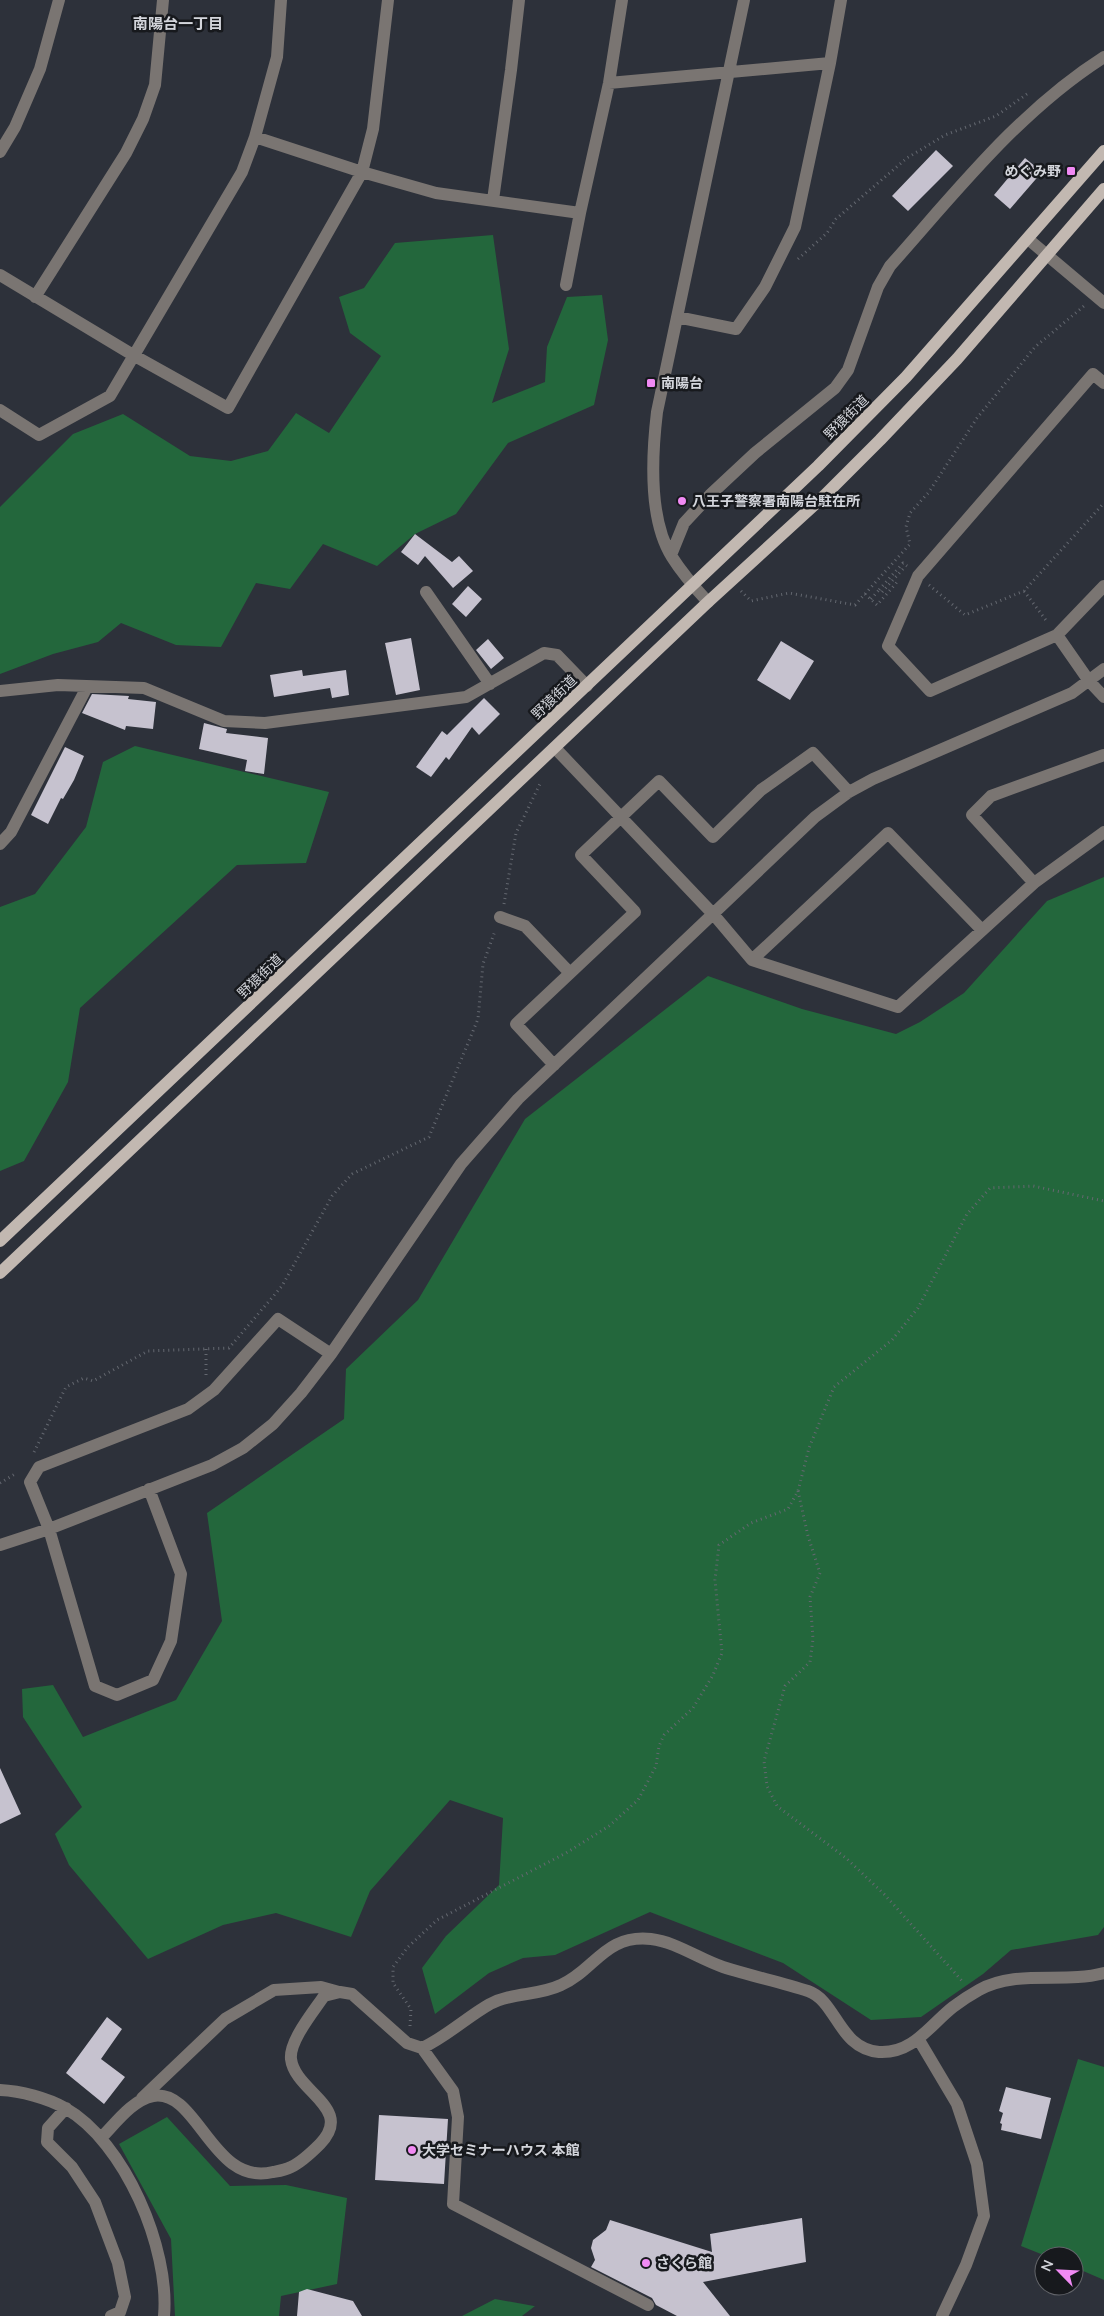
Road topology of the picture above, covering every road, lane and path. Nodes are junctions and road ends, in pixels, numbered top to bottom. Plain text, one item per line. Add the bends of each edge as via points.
1 (59, 0) edge
2 (163, 0) edge
3 (281, 0) edge
4 (388, 0) edge
5 (519, 0) edge
6 (622, 0) edge
7 (744, 0) edge
8 (842, 0) edge
9 (1104, 57) edge
10 (830, 63) junction
11 (729, 72) junction
12 (609, 83) junction
13 (1034, 90) dead end
14 (256, 137) junction
15 (1104, 151) edge
16 (0, 152) edge
17 (362, 172) junction
18 (1104, 189) edge
19 (493, 200) junction
20 (580, 213) junction
21 (1028, 239) junction
22 (1047, 255) junction
23 (796, 260) dead end
24 (0, 275) edge
25 (566, 285) dead end
26 (35, 296) junction
27 (1100, 299) edge
28 (677, 317) junction
29 (133, 355) junction
30 (1104, 383) edge
31 (0, 410) edge
32 (1104, 503) edge
33 (671, 555) junction
34 (918, 576) junction
35 (691, 584) junction
36 (1104, 586) edge
37 (740, 590) dead end
38 (879, 590) junction
39 (1024, 591) junction
40 (426, 592) dead end
41 (865, 594) junction
42 (870, 599) junction
43 (708, 602) junction
44 (1057, 635) junction
45 (1104, 669) edge
46 (1089, 681) junction
47 (490, 684) junction
48 (587, 686) junction
49 (88, 687) junction
50 (0, 691) edge
51 (1104, 697) edge
52 (555, 748) junction
53 (1104, 755) edge
54 (542, 779) dead end
55 (849, 792) junction
56 (621, 817) junction
57 (1104, 832) edge
58 (0, 844) edge
59 (1034, 883) junction
60 (714, 915) junction
61 (500, 917) junction
62 (981, 929) junction
63 (752, 960) junction
64 (570, 973) junction
65 (554, 1065) junction
66 (1104, 1201) edge
67 (0, 1241) edge
68 (0, 1273) edge
69 (206, 1349) junction
70 (331, 1354) junction
71 (206, 1379) dead end
72 (29, 1458) dead end
73 (19, 1470) dead end
74 (0, 1483) edge
75 (149, 1489) junction
76 (798, 1491) junction
77 (49, 1529) junction
78 (0, 1544) edge
79 (1104, 1973) edge
80 (340, 1992) junction
81 (973, 1995) junction
82 (919, 2040) junction
83 (407, 2043) junction
84 (422, 2048) junction
85 (0, 2090) edge
86 (138, 2102) junction
87 (66, 2108) junction
88 (100, 2138) junction
89 (648, 2305) dead end
90 (111, 2316) edge
91 (164, 2316) edge
92 (942, 2316) edge

1 - 16 street via 40,69 15,127
2 - 26 street via 155,85 143,119 126,153
3 - 14 street via 278,57
4 - 17 street via 373,129
5 - 19 street
6 - 12 street
7 - 11 street
8 - 10 street
9 - 33 street via 1040,104 890,266 878,287 848,370 835,388 755,453 710,495 684,523
10 - 11 street
10 - 28 street via 795,227 765,287 736,329
11 - 12 street
11 - 28 street
12 - 20 street
13 - 23 path via 996,116 945,134 907,158 836,219 827,233
14 - 17 street
14 - 29 street via 242,172
15 - 21 main road, 野猿街道
17 - 19 street via 436,193
17 - 29 street via 228,408
18 - 22 main road
19 - 20 street
20 - 25 street
21 - 22 street
21 - 35 main road, 野猿街道 via 885,399
22 - 27 street
22 - 43 main road via 880,440
24 - 26 street
26 - 29 street
27 - 41 path via 1035,347 977,418 929,492 910,513 906,527 910,544
28 - 33 street via 657,412 653,461 661,531
29 - 31 street via 110,396 39,435
30 - 34 street via 1094,374
32 - 39 path
33 - 35 street
34 - 38 path via 903,563
34 - 39 path via 965,615
34 - 44 street via 888,646 930,691
35 - 43 street
35 - 48 main road, 野猿街道
36 - 44 street
37 - 41 path via 751,601 789,593 855,605
38 - 42 path
38 - 42 path via 882,592 903,569 906,571 877,605
39 - 44 path
40 - 47 street
41 - 42 path
43 - 52 main road
44 - 46 street
45 - 46 street
46 - 51 street
46 - 55 street via 1072,693
47 - 48 street via 544,654 557,655
47 - 49 street via 466,697 264,723 224,721 144,688
48 - 67 main road, 野猿街道
49 - 50 street via 58,685
49 - 58 street via 11,832
52 - 56 street
52 - 68 main road
53 - 59 street via 991,796 972,815
54 - 61 path via 516,833 506,899
55 - 56 street via 813,753 761,790 713,837 659,781
55 - 60 street via 815,817
56 - 60 street
56 - 64 street via 581,855 635,912
57 - 59 street
59 - 62 street
60 - 63 street
60 - 65 street
61 - 64 street via 525,926
61 - 69 path via 483,964 478,1019 428,1137 352,1174 332,1196 282,1286 229,1348
62 - 63 street via 898,1007
62 - 63 street via 888,833
64 - 65 street via 516,1024
65 - 70 street via 518,1099 461,1164
66 - 76 path via 1033,1186 990,1188 967,1214 918,1308 892,1340 834,1387 809,1448
69 - 71 path
69 - 72 path via 148,1351 94,1381 84,1378 66,1387
70 - 75 street via 273,1424 243,1448 212,1465
70 - 77 street via 278,1319 214,1390 188,1409 39,1466 30,1482
73 - 74 path
75 - 77 street
75 - 77 street via 181,1574 170,1641 153,1680 117,1695 95,1686
76 - 81 path via 820,1573 810,1597 813,1639 810,1662 785,1686 764,1761 767,1786 777,1806 846,1858 884,1894
76 - 83 path via 788,1509 751,1523 719,1545 716,1580 722,1653 714,1675 693,1708 664,1735 656,1766 638,1800 609,1826 566,1853 437,1920 408,1947 393,1967 393,1983 411,2010
77 - 78 street
79 - 81 street via 1081,1978 1009,1979
80 - 83 street via 352,1994
80 - 86 street via 320,1987 274,1990 225,2019
80 - 86 street via 324,1996 292,2045 291,2059 297,2074 327,2109 332,2120 330,2134 290,2168 267,2173 246,2172 232,2165 180,2105 167,2097 154,2096
81 - 82 street via 953,2008
82 - 84 street via 899,2050 879,2052 856,2044 811,1992 722,1967 651,1939 627,1940 607,1949 562,1985 537,1993 511,1996 491,2004
82 - 92 street via 957,2104 977,2164 984,2216
83 - 84 street
84 - 89 street via 453,2091 458,2117 453,2204
85 - 87 street via 34,2096
86 - 88 street
87 - 88 street
87 - 90 street via 48,2128 48,2142 72,2167 95,2202 118,2263 125,2298 120,2312
88 - 91 street via 130,2180 150,2225 161,2266

